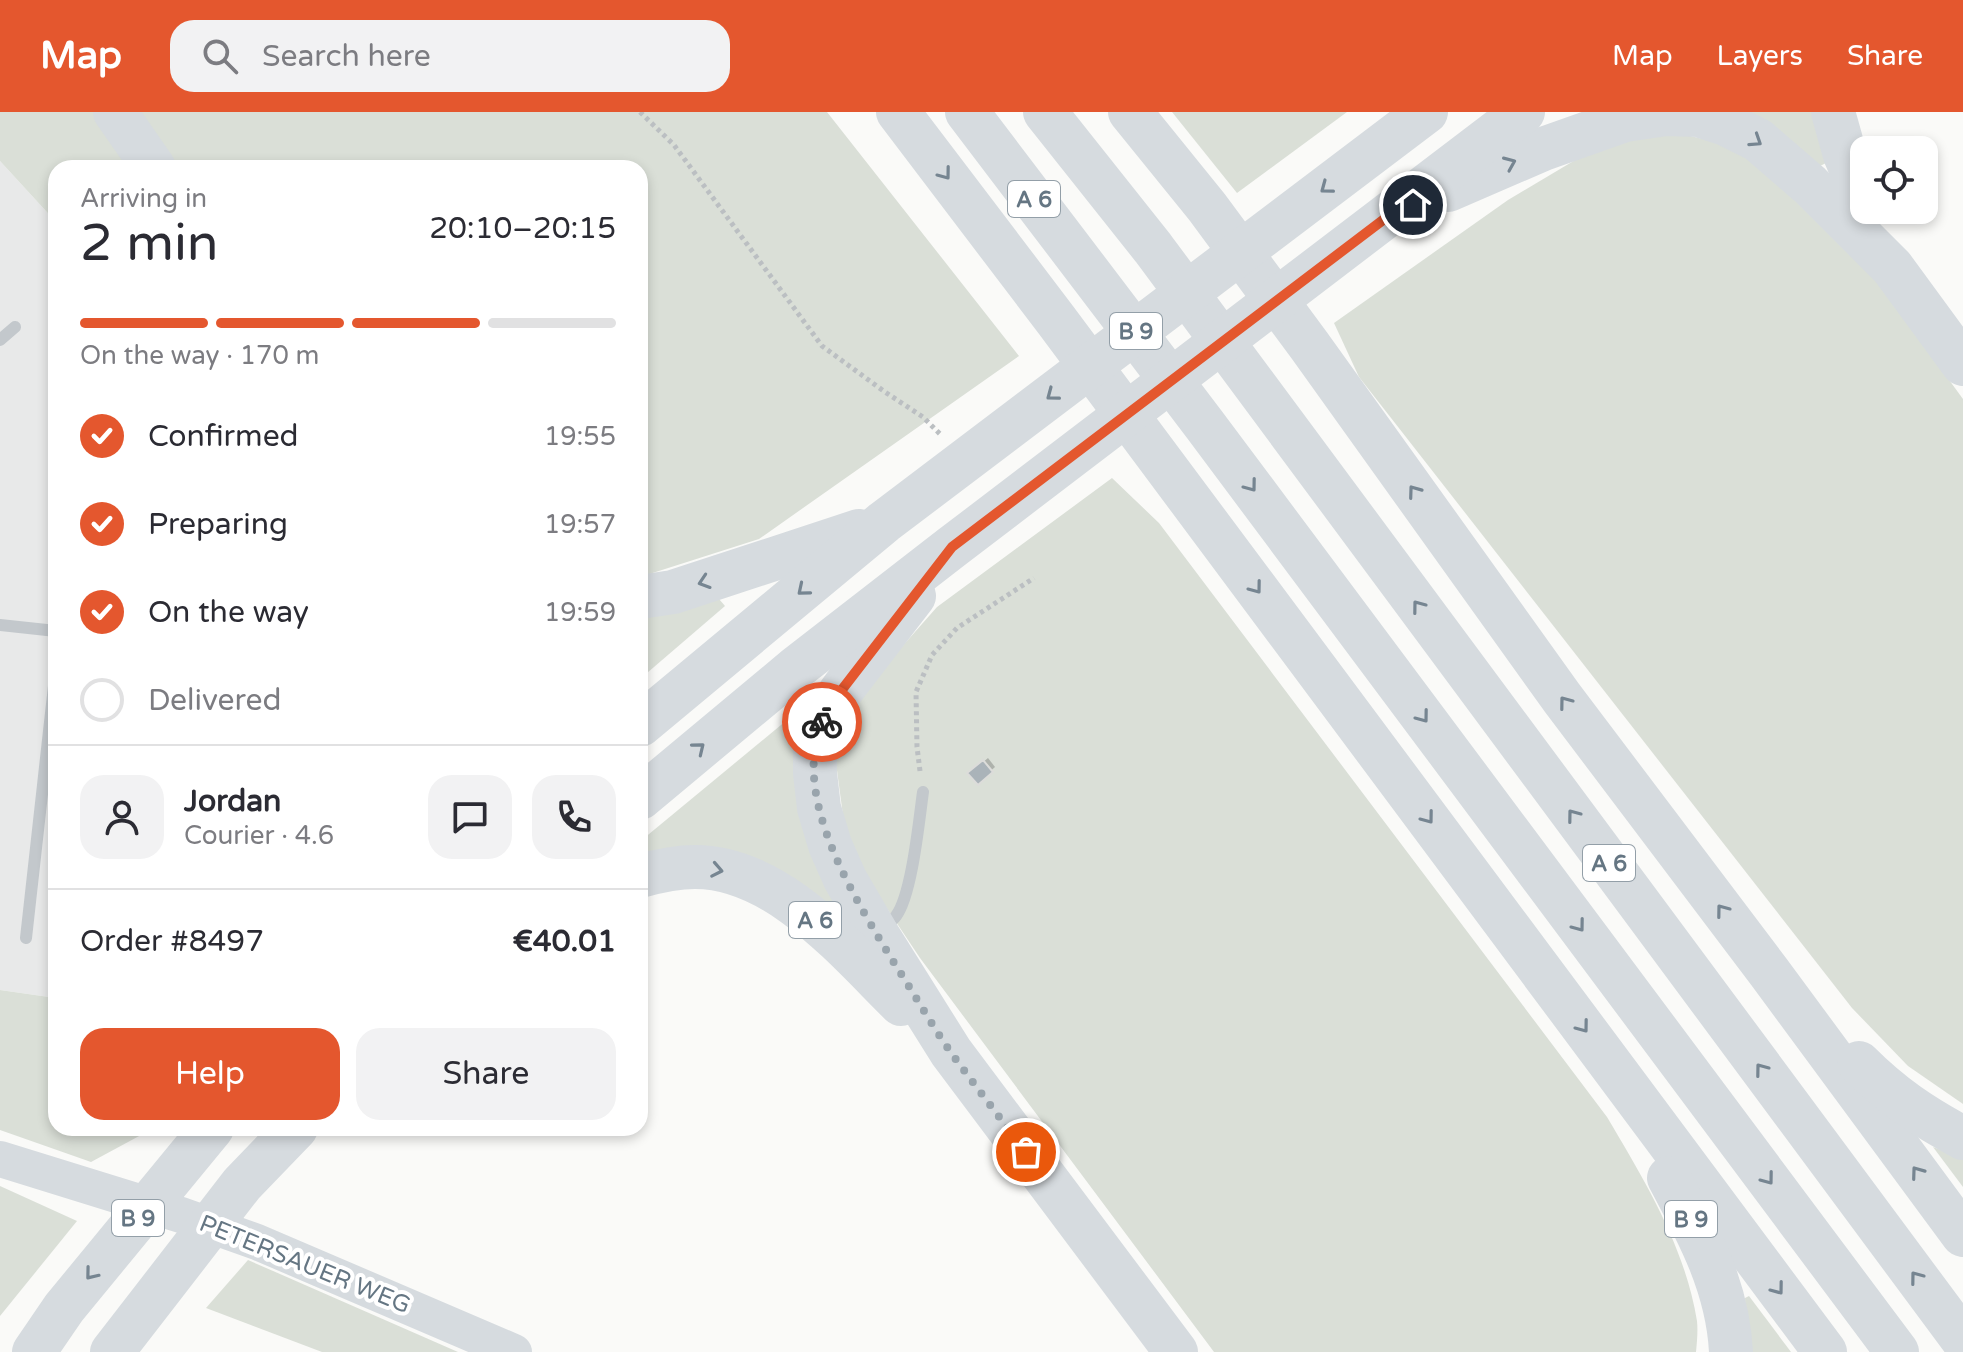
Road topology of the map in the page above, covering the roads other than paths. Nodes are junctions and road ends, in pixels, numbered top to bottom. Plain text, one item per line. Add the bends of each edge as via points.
1 (115, 112) edge
2 (898, 112) edge
3 (967, 112) edge
4 (1045, 112) edge
5 (1130, 112) edge
6 (1426, 112) edge
7 (1523, 112) edge
8 (1833, 112) edge
9 (1400, 126) edge
10 (148, 160) edge
11 (1850, 167) edge
12 (1387, 217) junction
13 (1874, 224) edge
14 (1892, 267) junction
15 (15, 327) dead end
16 (0, 340) edge
17 (1963, 364) edge
18 (884, 522) junction
19 (952, 547) junction
20 (648, 596) edge
21 (0, 625) edge
22 (48, 630) edge
23 (648, 718) edge
24 (48, 740) edge
25 (648, 791) edge
26 (923, 792) road end
27 (648, 874) edge
28 (877, 934) junction
29 (26, 938) dead end
30 (1769, 972) junction
31 (951, 1052) junction
32 (1632, 1092) junction
33 (205, 1136) edge
34 (288, 1136) edge
35 (1963, 1138) edge
36 (0, 1159) edge
37 (1963, 1235) edge
38 (64, 1308) junction
39 (1963, 1340) edge
40 (11, 1352) edge
41 (34, 1352) edge
42 (112, 1352) edge
43 (514, 1352) edge
44 (1176, 1352) edge
45 (1731, 1352) edge
46 (1825, 1352) edge
47 (1897, 1352) edge

1 - 10 highway
2 -> 32 highway
3 -> 47 highway, A 6
39 -> 4 highway, A 6 via 1153,248
30 -> 5 highway via 1562,698 1207,207
6 - 9 highway, B 9
7 - 12 highway, B 9
8 - 11 highway
9 -> 18 highway, B 9
12 -> 14 highway via 1543,149 1625,120 1698,115 1758,140
12 - 19 highway, B 9
13 - 14 highway
14 - 17 highway
15 - 16 lane
18 -> 20 highway
18 -> 23 highway, B 9
25 -> 19 highway, B 9
19 - 28 highway, B 9 via 830,706 815,747 819,808 830,845
21 - 22 lane
24 - 29 lane
26 - 28 lane via 904,898 897,915
27 -> 31 highway, A 6 via 718,869 770,889 818,923
28 - 31 highway, B 9
30 - 35 highway via 1884,1088
37 -> 30 highway
31 - 44 highway
32 - 45 highway, B 9 via 1709,1256 1722,1293
32 -> 46 highway
33 -> 38 highway, B 9
34 - 42 highway, B 9 via 242,1184
36 - 43 street, PETERSAUER WEG via 257,1242
38 - 40 highway
38 - 41 highway, B 9

